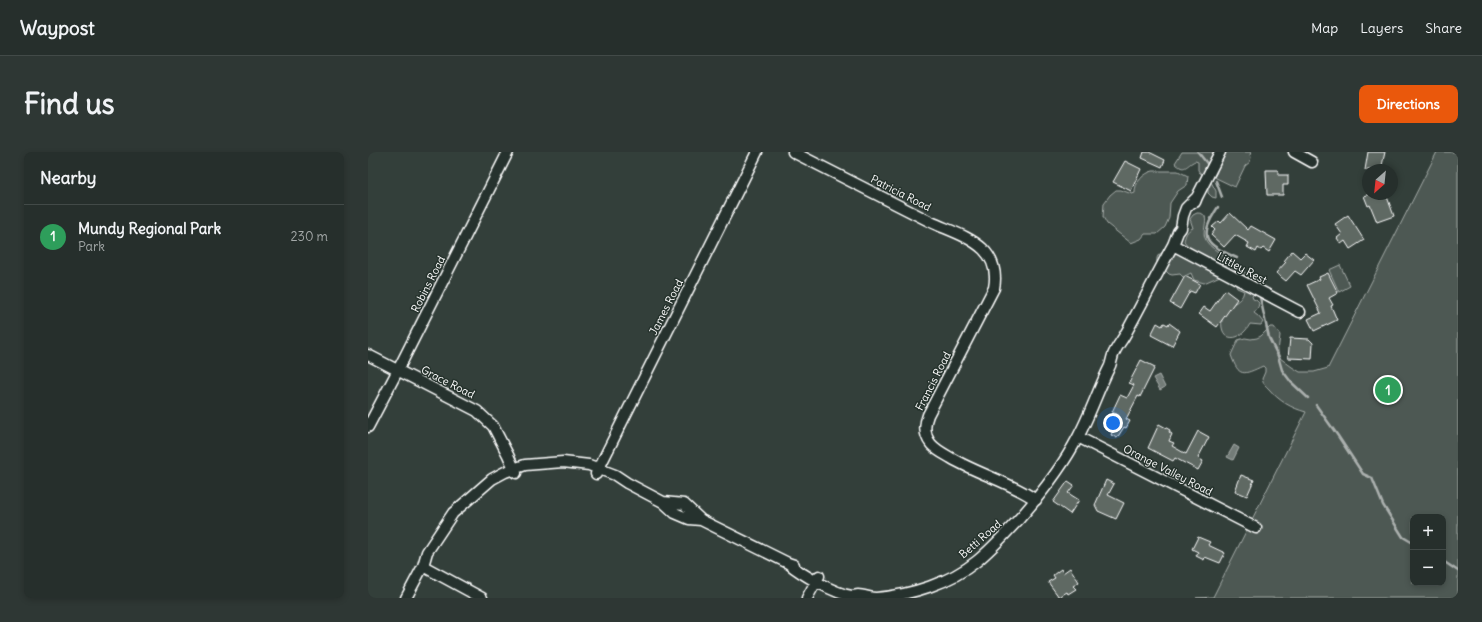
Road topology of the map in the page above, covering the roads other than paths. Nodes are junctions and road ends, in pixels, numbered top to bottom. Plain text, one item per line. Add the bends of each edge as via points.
1 (508, 152) edge
2 (757, 152) edge
3 (793, 152) edge
4 (1220, 152) edge
5 (1294, 152) edge
6 (1312, 162) dead end
7 (1174, 242) junction
8 (993, 263) joint
9 (1300, 312) dead end
10 (368, 355) edge
11 (398, 370) junction
12 (368, 427) edge
13 (1078, 437) junction
14 (597, 471) junction
15 (510, 473) junction
16 (1036, 500) junction
17 (1256, 528) dead end
18 (423, 566) junction
19 (818, 578) junction
20 (406, 598) edge
21 (482, 598) edge
22 (808, 598) edge

1 - 11 street, Robins Road
2 - 14 street, James Road
3 - 8 street, Patricia Road via 974,242
4 - 7 street via 1197,196 1184,230
5 - 6 street
7 - 9 street, Littley Rest
7 - 13 street via 1125,335 1112,373 1103,384
8 - 16 street, Francis Road via 994,288 928,415 926,433 932,445 943,454
10 - 11 street, Grace Road
11 - 12 street, Robins Road
11 - 15 street, Grace Road via 477,411 492,426 508,455
13 - 16 street, Betti Road
13 - 17 street, Orange Valley Road
14 - 15 street, Betti Road via 589,465 563,462 531,465
14 - 19 street, Betti Road via 615,475 663,502 675,513 689,519 701,520 801,567
15 - 18 street, Betti Road via 495,483 483,486 453,513 430,546
16 - 19 street, Betti Road via 976,562 933,586 874,598 857,595
18 - 20 street, Betti Road
18 - 21 street
19 - 22 street

